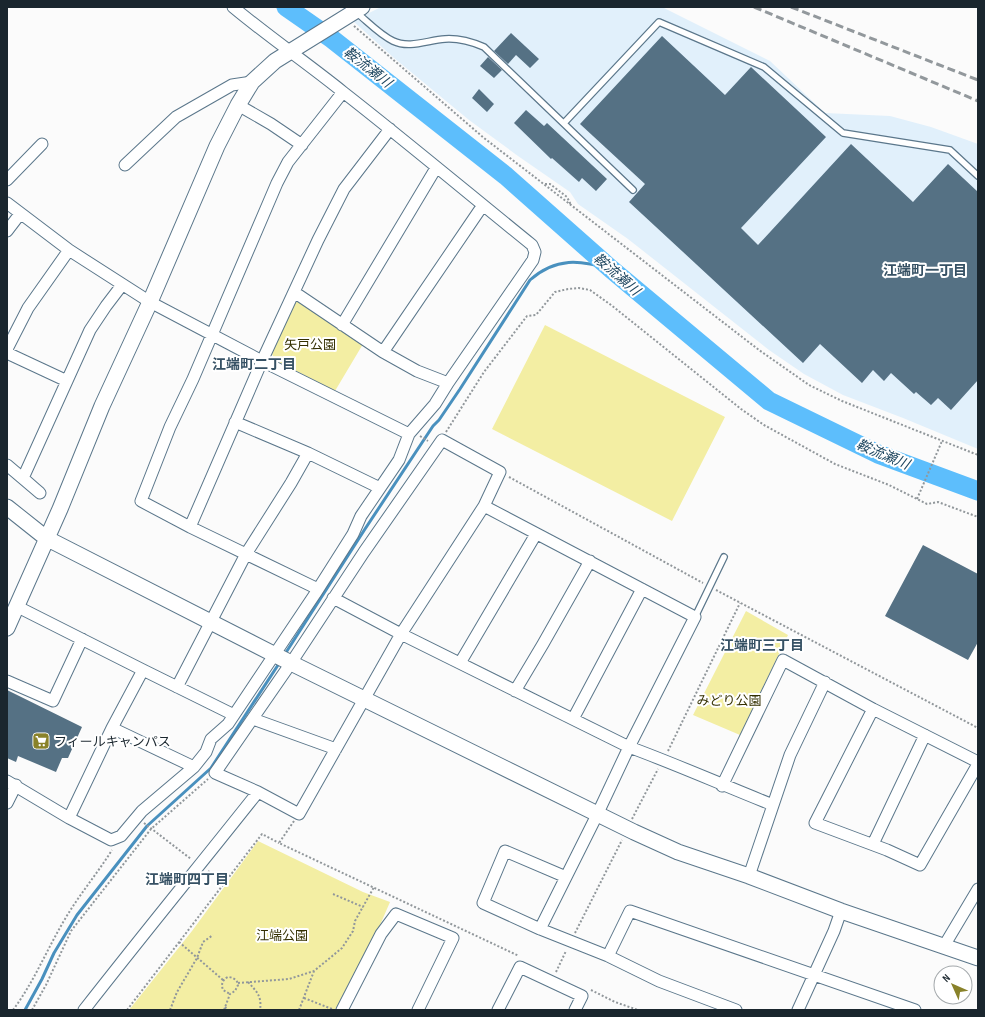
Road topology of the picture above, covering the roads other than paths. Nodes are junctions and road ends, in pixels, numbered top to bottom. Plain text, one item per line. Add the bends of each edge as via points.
1 (233, 7) edge
2 (353, 11) edge
3 (293, 49) junction
4 (252, 82) junction
5 (343, 92) junction
6 (238, 105) junction
7 (564, 123) junction
8 (390, 129) junction
9 (42, 144) dead end
10 (302, 145) junction
11 (125, 165) dead end
12 (436, 168) junction
13 (978, 176) edge
14 (7, 180) edge
15 (633, 190) dead end
16 (7, 203) edge
17 (483, 205) junction
18 (20, 214) junction
19 (7, 231) edge
20 (69, 250) junction
21 (122, 285) junction
22 (294, 292) junction
23 (150, 302) junction
24 (342, 325) junction
25 (212, 334) junction
26 (7, 349) edge
27 (383, 352) junction
28 (7, 354) edge
29 (262, 361) junction
30 (67, 381) junction
31 (448, 383) junction
32 (235, 422) junction
33 (413, 434) junction
34 (308, 453) junction
35 (7, 465) edge
36 (380, 488) junction
37 (484, 506) junction
38 (7, 507) edge
39 (190, 526) junction
40 (536, 534) junction
41 (46, 538) junction
42 (246, 554) junction
43 (724, 556) dead end
44 (590, 561) junction
45 (318, 589) junction
46 (642, 589) junction
47 (333, 598) junction
48 (16, 606) junction
49 (696, 617) junction
50 (211, 622) junction
51 (7, 628) edge
52 (401, 634) junction
53 (82, 639) junction
54 (282, 658) junction
55 (460, 663) junction
56 (143, 670) junction
57 (7, 681) edge
58 (824, 682) junction
59 (177, 687) junction
60 (515, 691) junction
61 (365, 699) junction
62 (873, 708) junction
63 (234, 715) junction
64 (254, 718) junction
65 (573, 719) junction
66 (112, 728) junction
67 (925, 735) junction
68 (629, 747) junction
69 (336, 748) junction
70 (978, 763) edge
71 (194, 767) junction
72 (11, 783) edge
73 (722, 786) junction
74 (258, 792) junction
75 (7, 803) edge
76 (773, 805) junction
77 (598, 815) junction
78 (69, 818) junction
79 (872, 844) junction
80 (749, 876) junction
81 (566, 877) junction
82 (978, 889) edge
83 (974, 903) edge
84 (841, 911) junction
85 (540, 929) junction
86 (944, 946) junction
87 (608, 956) junction
88 (978, 958) edge
89 (815, 975) junction
90 (84, 1010) edge
91 (342, 1010) edge
92 (418, 1010) edge
93 (498, 1010) edge
94 (575, 1010) edge
95 (736, 1010) edge
96 (798, 1010) edge
97 (915, 1010) edge

1 - 3 street via 257,27
2 - 3 street
2 - 7 lane via 394,41 407,44 457,39 484,47
3 - 4 street
3 - 5 street
4 - 6 street
4 - 11 street via 232,85 176,117
5 - 8 street
5 - 10 street
6 - 10 street
6 - 23 street via 217,146
7 - 13 lane via 659,22 764,67 843,133 950,150
7 - 15 lane
8 - 12 street
8 - 22 street via 344,189
9 - 14 street
10 - 25 street via 288,162 277,183
12 - 17 street
12 - 24 street
16 - 18 street
17 - 27 street
17 - 31 street via 532,245 534,252 532,260
18 - 19 street
18 - 20 street
20 - 21 street
20 - 26 street via 28,308
21 - 23 street
21 - 30 street via 90,330
22 - 24 street
22 - 29 street
23 - 25 street
23 - 41 street
24 - 27 street
25 - 29 street
25 - 39 street via 170,427 141,500
27 - 31 street
28 - 30 street
29 - 32 street
29 - 33 street
30 - 35 street via 22,478 40,493
31 - 33 street
32 - 34 street
32 - 39 street
33 - 36 street
34 - 36 street
34 - 42 street
36 - 45 street
37 - 40 street
37 - 47 street via 500,472 442,440
37 - 52 street
38 - 41 street
39 - 42 street
40 - 44 street
40 - 55 street
41 - 48 street
41 - 50 street
42 - 45 street
42 - 50 street
43 - 49 lane
44 - 46 street
44 - 60 street
45 - 54 street
46 - 49 street
46 - 65 street
47 - 52 street
47 - 54 street
48 - 51 street
48 - 53 street
49 - 68 street
50 - 54 street
50 - 59 street
52 - 55 street
52 - 61 street
53 - 56 street
53 - 57 street via 53,701
54 - 61 street
54 - 63 street
54 - 64 street
55 - 60 street
56 - 59 street
56 - 66 street
58 - 62 street
58 - 73 street via 783,660
58 - 76 street via 790,755
59 - 63 street
60 - 65 street
61 - 69 street
61 - 77 street
62 - 67 street
62 - 79 street via 815,823
63 - 71 street via 211,739 206,752
64 - 69 street
64 - 74 street via 215,773
65 - 68 street
66 - 71 street
66 - 78 street
67 - 70 street
67 - 79 street
68 - 73 street
68 - 77 street
69 - 74 street via 299,814
70 - 79 street via 920,865
71 - 78 street via 142,811 121,836 111,840
72 - 75 street
72 - 78 street
73 - 76 street
74 - 90 street
76 - 80 street
77 - 80 street via 678,852
77 - 81 street
80 - 84 street
81 - 85 street
81 - 85 street via 505,851 483,903
82 - 83 street
83 - 86 street
84 - 86 street
84 - 89 street
85 - 87 street
86 - 88 street
87 - 89 street via 630,911
87 - 95 street via 658,980
89 - 96 street
89 - 97 street
91 - 92 street via 381,934 396,914 453,938
93 - 94 street via 520,967 582,996

